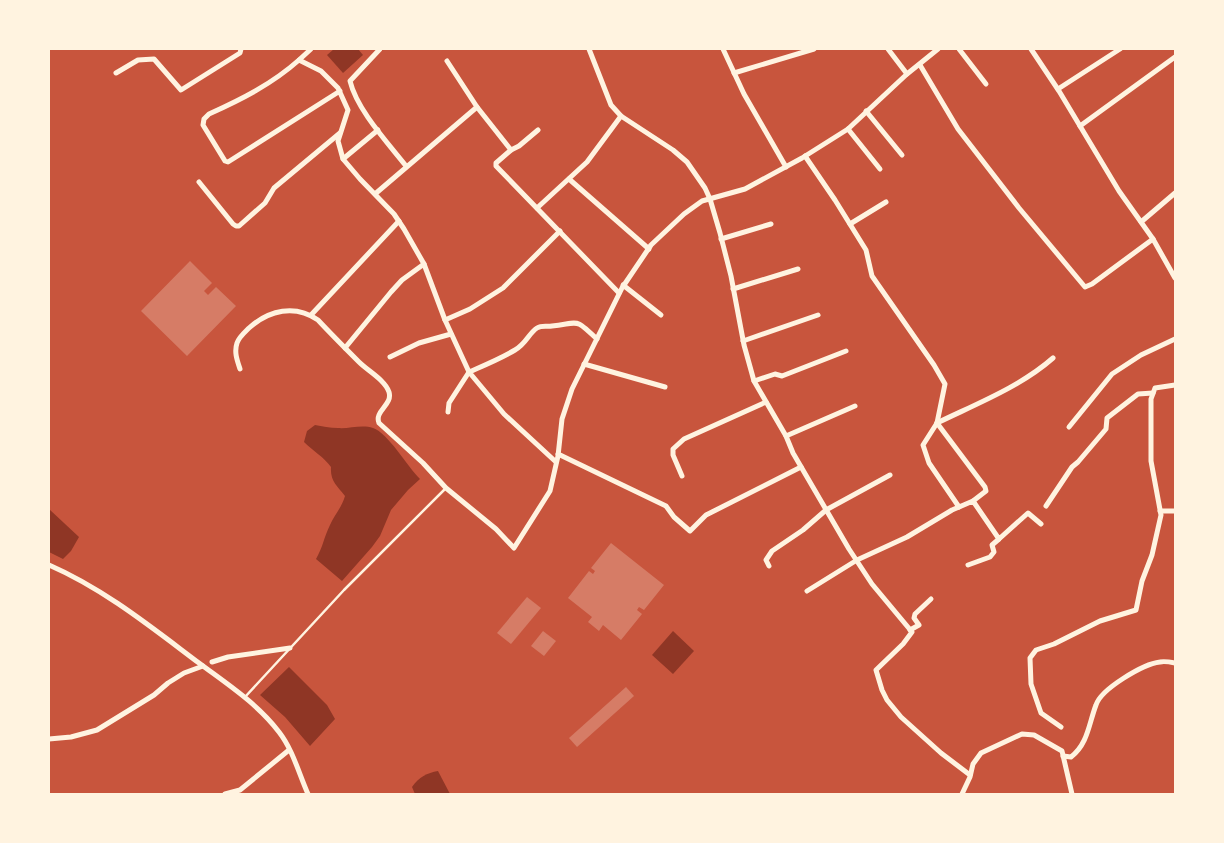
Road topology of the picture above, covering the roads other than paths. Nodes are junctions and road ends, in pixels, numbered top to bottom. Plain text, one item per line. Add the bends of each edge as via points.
1 (241, 49) edge
2 (311, 49) edge
3 (380, 49) edge
4 (589, 49) edge
5 (723, 49) edge
6 (814, 49) edge
7 (888, 49) edge
8 (938, 49) edge
9 (960, 49) edge
10 (1031, 49) edge
11 (1120, 49) edge
12 (1175, 57) edge
13 (299, 60) junction
14 (447, 61) dead end
15 (920, 64) junction
16 (116, 73) dead end
17 (734, 73) junction
18 (907, 74) junction
19 (986, 84) dead end
20 (1058, 89) junction
21 (340, 91) junction
22 (477, 106) junction
23 (866, 111) junction
24 (621, 116) junction
25 (1080, 126) junction
26 (848, 129) junction
27 (378, 130) junction
28 (538, 130) dead end
29 (341, 133) junction
30 (511, 150) junction
31 (902, 155) dead end
32 (805, 156) junction
33 (343, 158) junction
34 (406, 166) junction
35 (786, 167) junction
36 (880, 169) dead end
37 (568, 179) junction
38 (199, 182) dead end
39 (1175, 193) edge
40 (375, 194) junction
41 (710, 199) junction
42 (886, 202) dead end
43 (538, 208) junction
44 (399, 221) junction
45 (1141, 222) junction
46 (771, 224) dead end
47 (850, 224) junction
48 (560, 231) junction
49 (722, 239) junction
50 (1154, 239) junction
51 (649, 249) junction
52 (424, 264) junction
53 (798, 269) dead end
54 (1175, 278) edge
55 (623, 285) junction
56 (733, 289) junction
57 (619, 293) junction
58 (310, 315) junction
59 (661, 315) dead end
60 (818, 315) dead end
61 (445, 320) junction
62 (451, 334) junction
63 (1175, 338) edge
64 (597, 339) junction
65 (743, 341) junction
66 (345, 348) junction
67 (846, 352) dead end
68 (390, 357) dead end
69 (1053, 358) dead end
70 (584, 364) junction
71 (240, 369) dead end
72 (469, 372) junction
73 (754, 381) junction
74 (1175, 385) edge
75 (665, 387) dead end
76 (1153, 394) junction
77 (766, 402) junction
78 (855, 406) dead end
79 (448, 412) dead end
80 (937, 423) junction
81 (1069, 427) dead end
82 (786, 436) junction
83 (558, 454) junction
84 (556, 462) junction
85 (801, 466) junction
86 (890, 475) dead end
87 (682, 476) dead end
88 (446, 488) junction
89 (973, 501) junction
90 (1046, 506) dead end
91 (959, 507) junction
92 (826, 510) junction
93 (1160, 511) junction
94 (1175, 511) edge
95 (1041, 524) dead end
96 (1000, 539) junction
97 (857, 560) junction
98 (49, 565) edge
99 (968, 565) dead end
100 (769, 566) dead end
101 (807, 591) dead end
102 (931, 599) dead end
103 (910, 630) junction
104 (290, 648) junction
105 (212, 662) dead end
106 (1175, 663) edge
107 (203, 666) junction
108 (245, 698) junction
109 (1061, 727) dead end
110 (49, 739) edge
111 (289, 750) junction
112 (1063, 756) junction
113 (970, 775) junction
114 (225, 794) edge
115 (308, 794) edge
116 (962, 794) edge
117 (1072, 794) edge

1 - 16 street via 240,53 181,90 154,59 138,60
2 - 13 street
3 - 27 street via 350,81 352,90
4 - 24 street via 611,105
5 - 17 street
6 - 17 street
7 - 18 street
8 - 15 street
9 - 19 street
10 - 20 street
11 - 20 street
12 - 25 street
13 - 21 street via 321,71
13 - 21 street via 258,91 204,119 203,125 225,161 270,137
14 - 22 street
15 - 18 street
15 - 50 street via 958,129 1085,287
17 - 35 street
18 - 23 street
20 - 25 street
21 - 29 street via 348,110
22 - 30 street
22 - 34 street
23 - 26 street
23 - 31 street
24 - 37 street via 595,153
24 - 41 street via 687,162
25 - 45 street via 1118,191
26 - 32 street
26 - 36 street
27 - 33 street
27 - 34 street
28 - 30 street
29 - 33 street via 338,141
29 - 38 street via 274,188 265,203 239,226 233,224
30 - 43 street via 496,164
32 - 35 street
32 - 47 street
33 - 40 street
34 - 40 street
35 - 41 street via 745,189
37 - 43 street
37 - 51 street
39 - 45 street
40 - 44 street
41 - 49 street
41 - 51 street via 684,214
42 - 47 street
43 - 48 street
44 - 52 street
44 - 58 street
45 - 50 street
46 - 49 street
47 - 80 street via 866,250 872,276 945,384
48 - 57 street
48 - 61 street via 502,288 470,309
49 - 56 street
50 - 54 street
51 - 55 street
52 - 61 street
52 - 66 street via 402,280
53 - 56 street
55 - 57 street
55 - 59 street
56 - 65 street
57 - 64 street
58 - 66 street
58 - 71 street via 277,311 252,325 237,341 235,354
60 - 65 street
61 - 62 street
62 - 68 street via 419,342
62 - 72 street
63 - 81 street via 1112,374
64 - 70 street
64 - 72 street via 576,322 541,326 517,349
65 - 73 street
66 - 88 street via 388,391 389,400 379,415 380,423
67 - 73 street via 782,376 775,374
69 - 80 street via 1041,369 1004,390
70 - 75 street
70 - 83 street via 562,419
72 - 79 street via 449,403
72 - 84 street via 504,414
73 - 77 street
74 - 76 street via 1155,388
76 - 90 street via 1138,394 1107,418 1106,429 1072,467
76 - 93 street via 1150,405 1150,461
77 - 82 street
77 - 87 street via 684,438 673,448
78 - 82 street
80 - 89 street via 985,487 986,491
80 - 91 street via 923,446 929,463
82 - 85 street
83 - 84 street
83 - 85 street via 666,506 690,532 706,515
84 - 88 street via 550,491 514,548
85 - 92 street
86 - 92 street
88 - 104 lane
89 - 91 street
89 - 96 street
91 - 97 street via 907,537
92 - 97 street
92 - 100 street via 772,551 766,560
93 - 94 street
93 - 109 street via 1152,555 1136,610 1100,621 1036,650 1030,658 1031,684 1041,713
95 - 96 street via 1028,513
96 - 99 street via 992,545 994,552 990,557
97 - 101 street
97 - 103 street via 872,584
98 - 107 street via 112,599
102 - 103 street via 915,614 918,625
103 - 113 street via 912,632 903,644 876,670 882,690 901,717
104 - 105 street
104 - 108 lane
106 - 112 street via 1159,662 1128,674 1106,691 1096,703 1087,737 1071,757
107 - 108 street
107 - 110 street via 168,683 154,696 97,730
108 - 111 street via 268,718
111 - 114 street via 240,790
111 - 115 street
112 - 113 street via 1062,751 1034,735 1022,734 981,753
112 - 117 street
113 - 116 street

